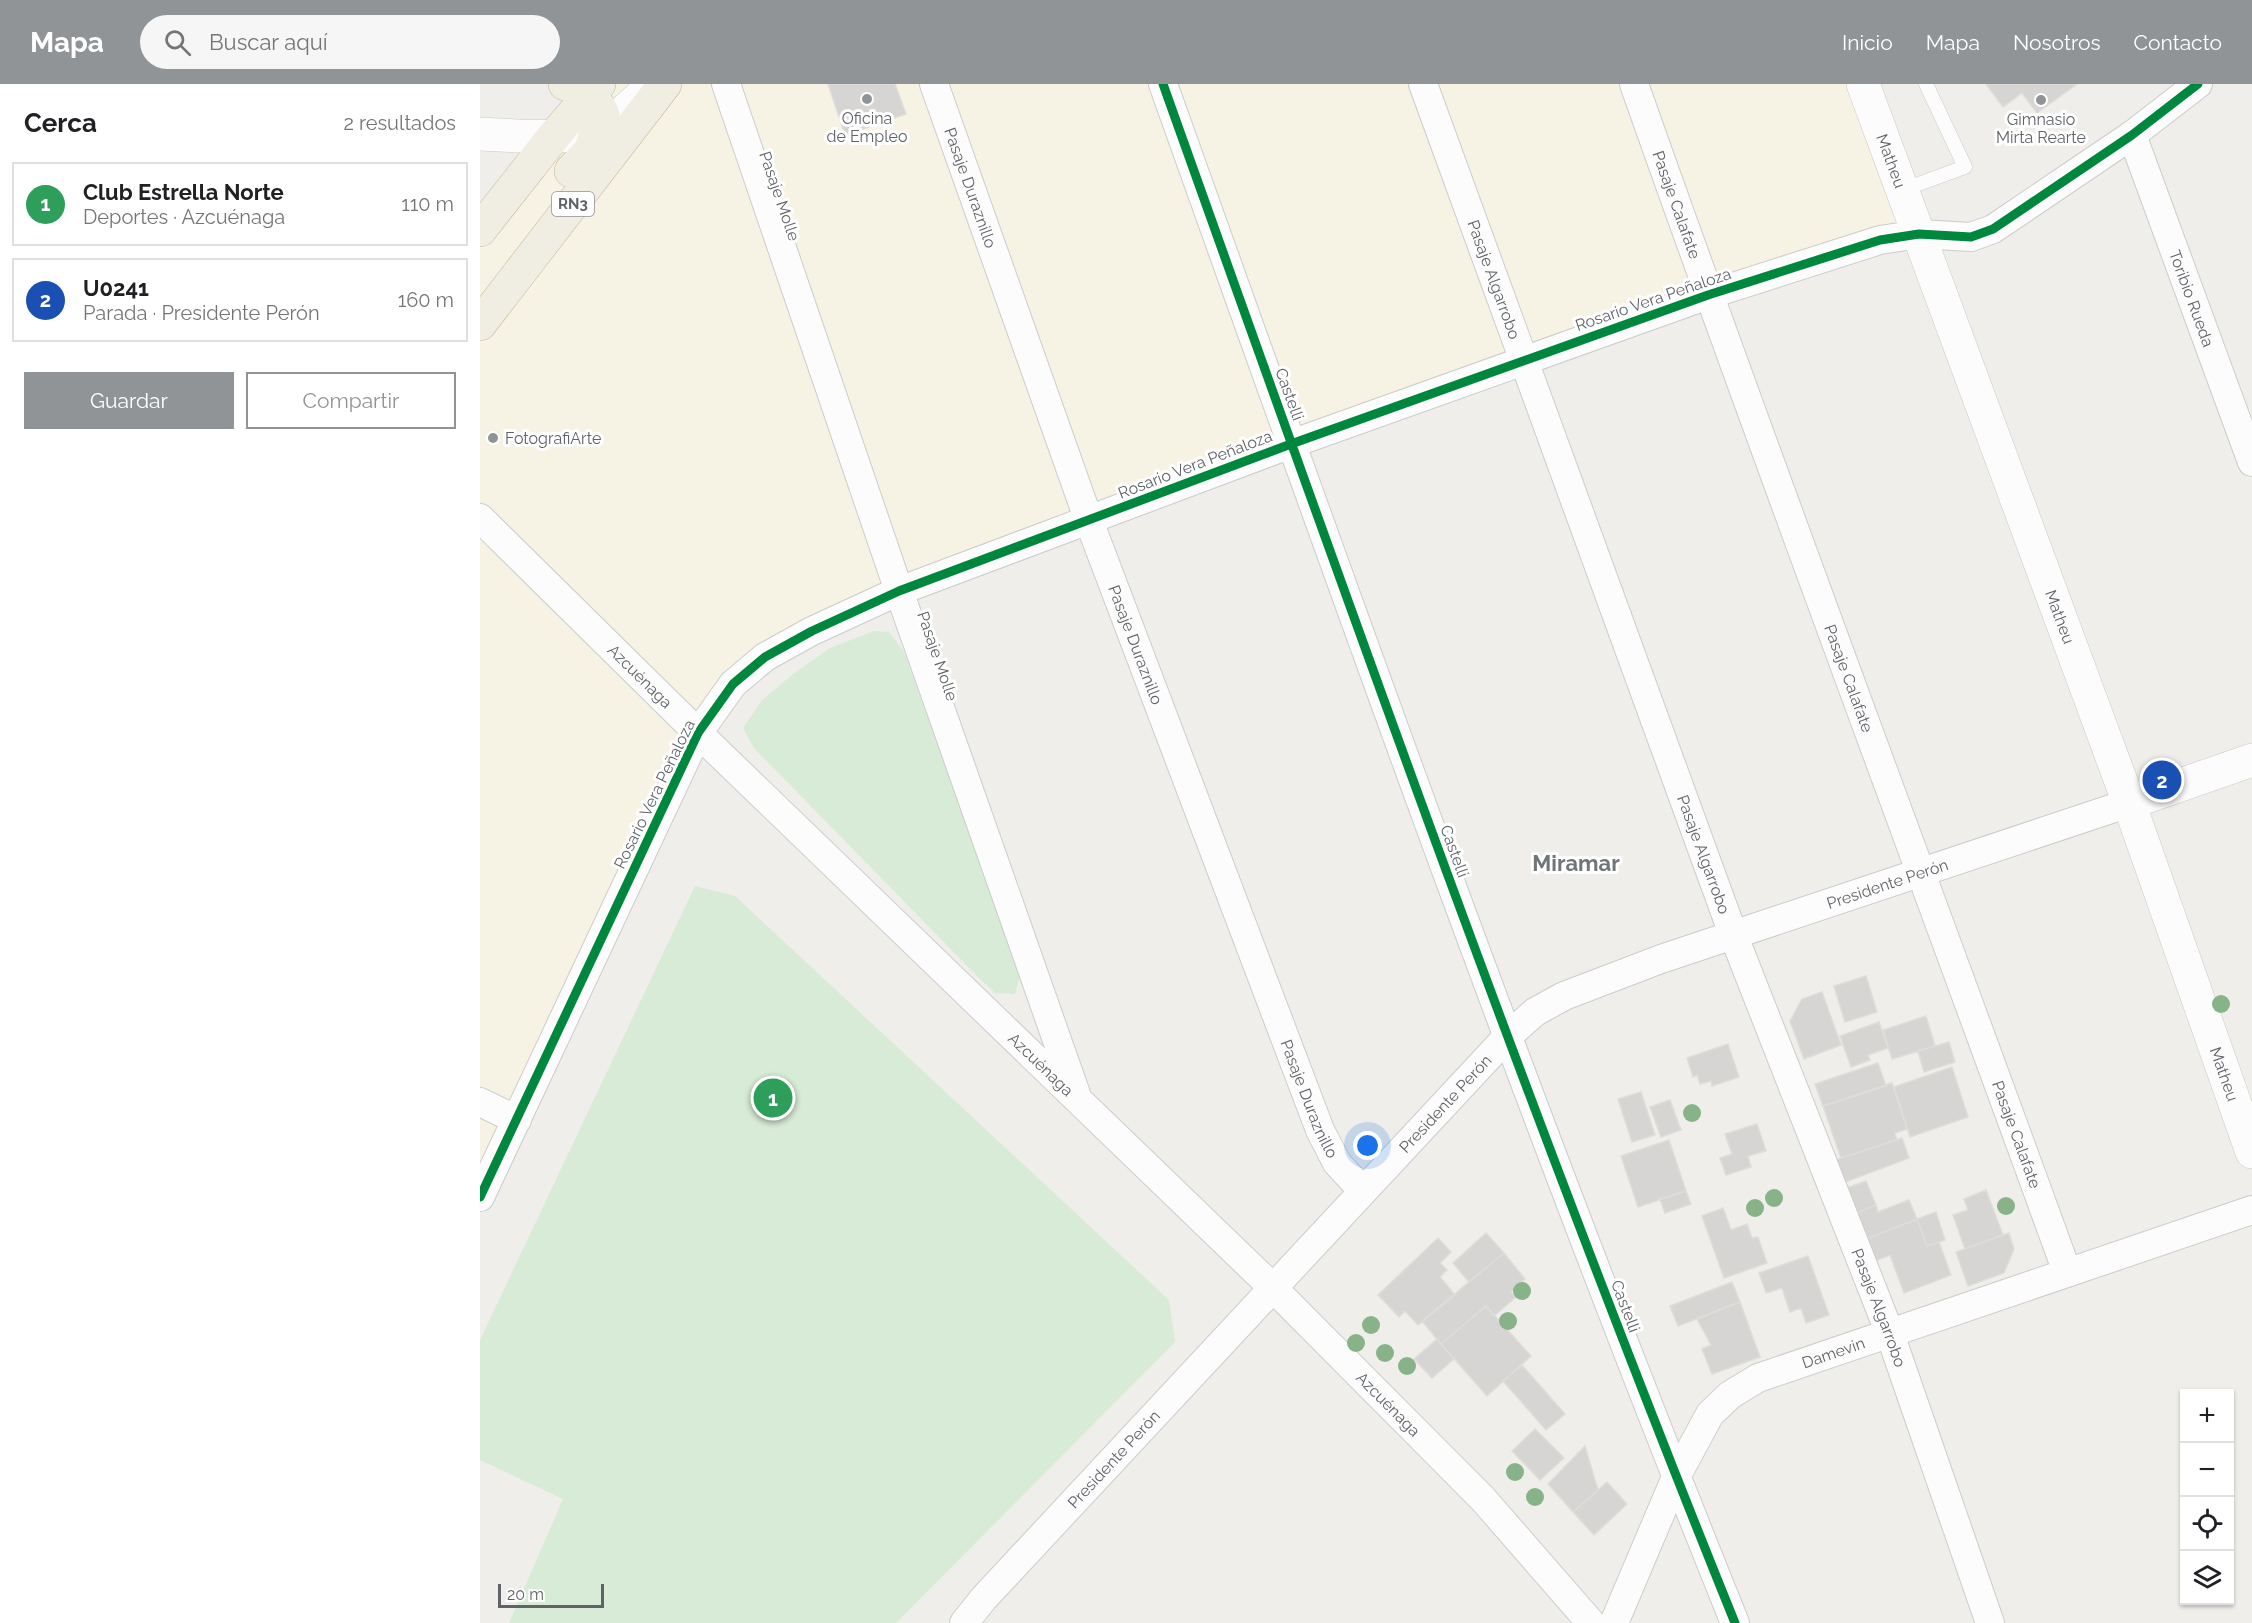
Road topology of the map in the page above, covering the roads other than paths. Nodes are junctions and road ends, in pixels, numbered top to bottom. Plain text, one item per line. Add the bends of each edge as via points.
1 (654, 84) edge
2 (665, 84) edge
3 (726, 84) edge
4 (934, 84) edge
5 (1163, 84) edge
6 (1422, 84) edge
7 (1634, 84) edge
8 (1863, 84) edge
9 (1926, 84) edge
10 (2198, 84) edge
11 (585, 88) edge
12 (599, 129) junction
13 (480, 134) edge
14 (2132, 135) junction
15 (554, 136) junction
16 (1902, 190) junction
17 (480, 230) edge
18 (1919, 234) junction
19 (517, 276) junction
20 (1708, 295) junction
21 (480, 324) edge
22 (1522, 361) junction
23 (1292, 444) junction
24 (2252, 462) edge
25 (480, 518) edge
26 (1089, 521) junction
27 (899, 591) junction
28 (698, 733) junction
29 (2252, 760) edge
30 (2129, 802) junction
31 (1922, 873) junction
32 (1732, 934) junction
33 (1507, 1037) junction
34 (1078, 1100) junction
35 (480, 1102) edge
36 (517, 1120) junction
37 (2252, 1152) edge
38 (1363, 1191) junction
39 (480, 1197) edge
40 (2252, 1209) edge
41 (2067, 1272) junction
42 (1272, 1287) junction
43 (1890, 1334) junction
44 (1676, 1478) junction
45 (964, 1623) edge
46 (1591, 1623) edge
47 (1614, 1623) edge
48 (1735, 1623) edge
49 (1990, 1623) edge

1 - 12 street
2 - 19 highway, RN3
3 - 27 street, Pasaje Molle
4 - 26 street, Pasaje Duraznillo
5 - 23 street, Castelli
6 - 22 street, Pasaje Algarrobo
7 - 20 street, Pasaje Calafate
8 - 16 street, Matheu
9 - 16 lane via 1965,167
10 - 14 street, Rosario Vera Peñaloza
11 - 12 highway via 603,115
11 - 15 highway
12 - 15 street
12 - 19 highway via 590,151 525,228
13 - 15 street
14 - 18 street, Rosario Vera Peñaloza via 1993,229 1971,237
14 - 24 street, Toribio Rueda
15 - 17 highway
16 - 18 street, Matheu
18 - 20 street, Rosario Vera Peñaloza via 1880,240
18 - 30 street, Matheu
19 - 21 highway, RN3
20 - 22 street, Rosario Vera Peñaloza
20 - 31 street, Pasaje Calafate
22 - 23 street, Rosario Vera Peñaloza
22 - 32 street, Pasaje Algarrobo
23 - 26 street, Rosario Vera Peñaloza
23 - 33 street, Castelli
25 - 28 street, Azcuénaga
26 - 27 street, Rosario Vera Peñaloza
26 - 38 street, Pasaje Duraznillo via 1320,1130 1337,1163
27 - 28 street, Rosario Vera Peñaloza via 765,657 733,684
27 - 34 street, Pasaje Molle
28 - 34 street, Azcuénaga
28 - 36 street, Rosario Vera Peñaloza
29 - 30 street, Presidente Perón
30 - 31 street, Presidente Perón
30 - 37 street, Matheu
31 - 32 street, Presidente Perón
31 - 41 street, Pasaje Calafate
32 - 33 street, Presidente Perón via 1564,996 1535,1012
32 - 43 street, Pasaje Algarrobo
33 - 38 street, Presidente Perón
33 - 44 street, Castelli
34 - 42 street, Azcuénaga
35 - 36 street
36 - 39 street, Rosario Vera Peñaloza
38 - 42 street, Presidente Perón
40 - 41 street, Damevin
41 - 43 street, Damevin
42 - 45 street, Presidente Perón
42 - 46 street, Azcuénaga via 1483,1499
43 - 44 street, Damevin via 1758,1378 1730,1395 1710,1414
43 - 49 street, Pasaje Algarrobo
44 - 47 street, Damevin
44 - 48 street, Castelli

